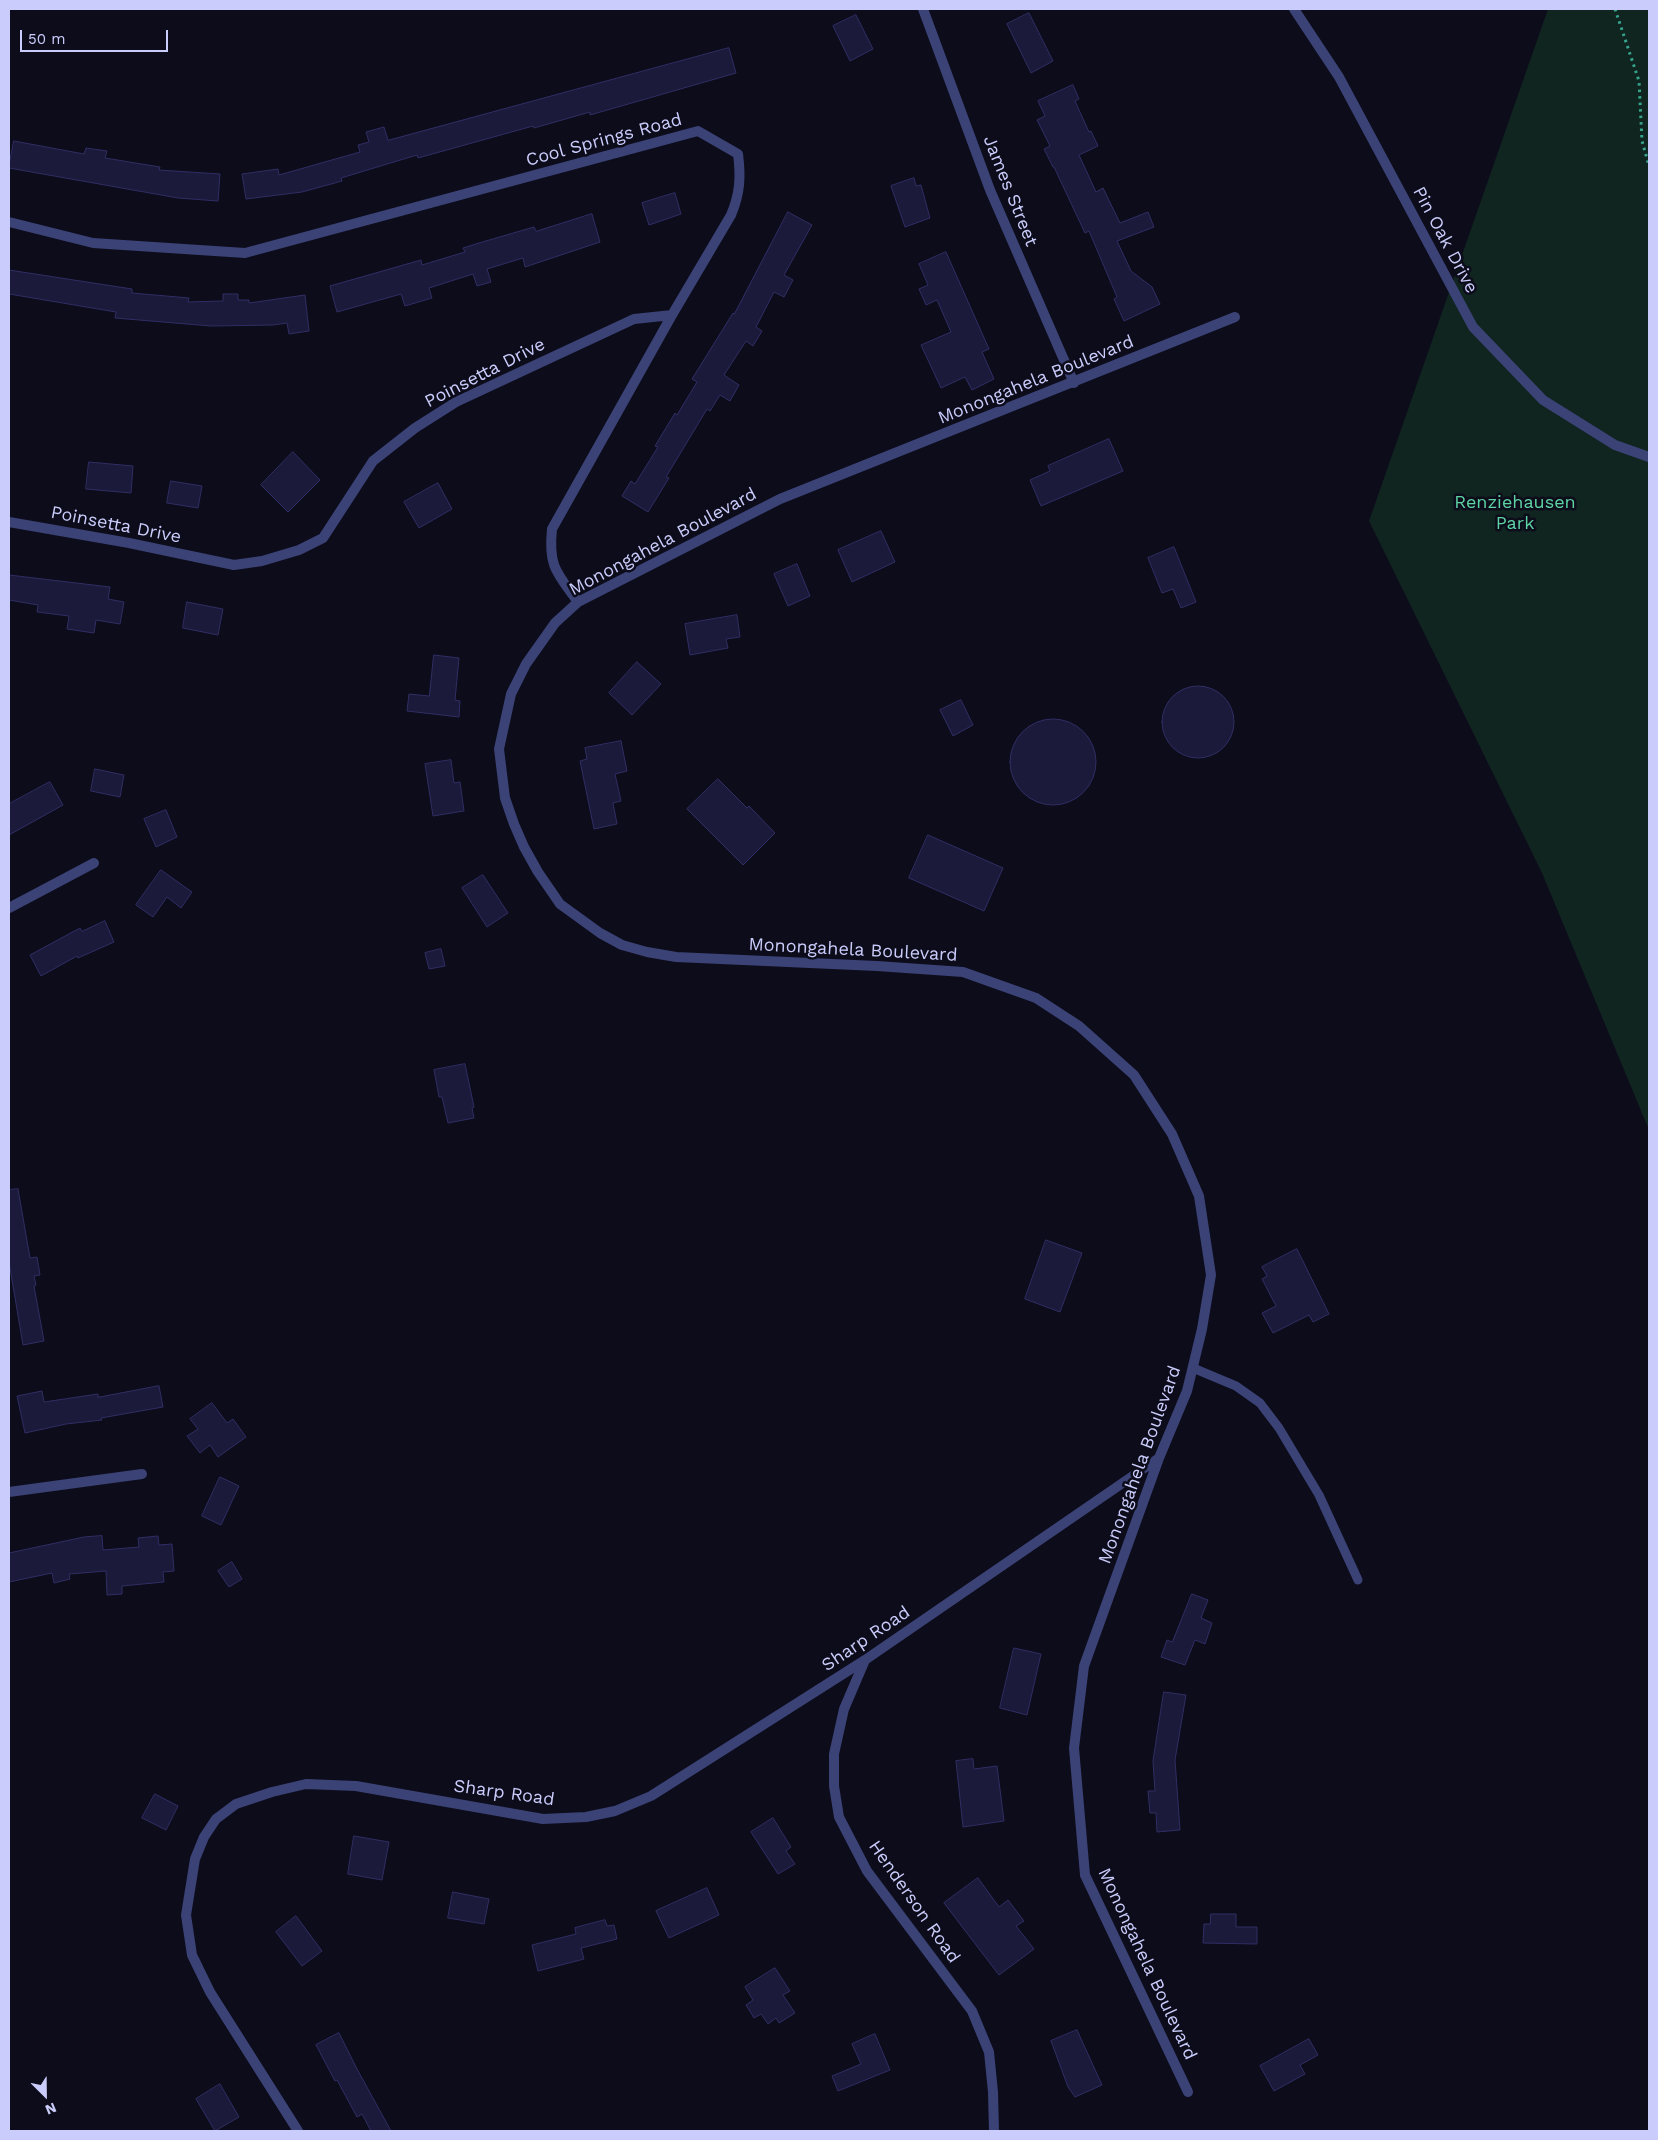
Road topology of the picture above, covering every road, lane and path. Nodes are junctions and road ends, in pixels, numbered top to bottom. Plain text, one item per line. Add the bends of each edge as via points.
1 (923, 9) edge
2 (1294, 9) edge
3 (1615, 9) edge
4 (1649, 166) edge
5 (9, 222) edge
6 (672, 315) junction
7 (1235, 317) dead end
8 (1074, 383) junction
9 (1649, 456) edge
10 (9, 522) edge
11 (578, 602) junction
12 (94, 863) dead end
13 (9, 908) edge
14 (1193, 1368) junction
15 (1159, 1458) junction
16 (142, 1474) dead end
17 (9, 1492) edge
18 (1358, 1580) dead end
19 (865, 1660) junction
20 (1188, 2092) dead end
21 (298, 2131) edge
22 (994, 2131) edge

1 - 8 street, James Street via 990,190
2 - 9 street, Pin Oak Drive via 1340,77 1473,327 1543,400 1615,445
3 - 4 path via 1639,81 1642,141
5 - 6 street, Cool Springs Road via 93,244 245,253 698,132 738,154 741,175 738,198
6 - 10 street, Poinsetta Drive via 634,319 456,402 415,428 373,461 324,538 299,550 234,565
6 - 11 street, Cool Springs Road via 552,529 550,549 555,570
7 - 8 street, Monongahela Boulevard
8 - 11 street, Monongahela Boulevard via 780,499
11 - 14 street, Monongahela Boulevard via 555,623 526,664 511,694 499,749 505,798 514,824 538,872 560,904 600,933 622,945 647,952 676,957 963,972 1036,998 1079,1026 1134,1075 1172,1134 1199,1196 1211,1275
12 - 13 street
14 - 15 street, Monongahela Boulevard via 1188,1391
14 - 18 lane via 1236,1386 1260,1403 1314,1487
15 - 19 street, Sharp Road
15 - 20 street, Monongahela Boulevard via 1084,1666 1074,1748 1085,1875
16 - 17 street
19 - 21 street, Sharp Road via 651,1796 616,1811 586,1817 543,1818 356,1786 306,1784 236,1804 216,1820 204,1837 195,1859 186,1915 192,1955 210,1992
19 - 22 street, Henderson Road via 844,1709 834,1754 834,1786 839,1817 867,1871 972,2011 989,2052

